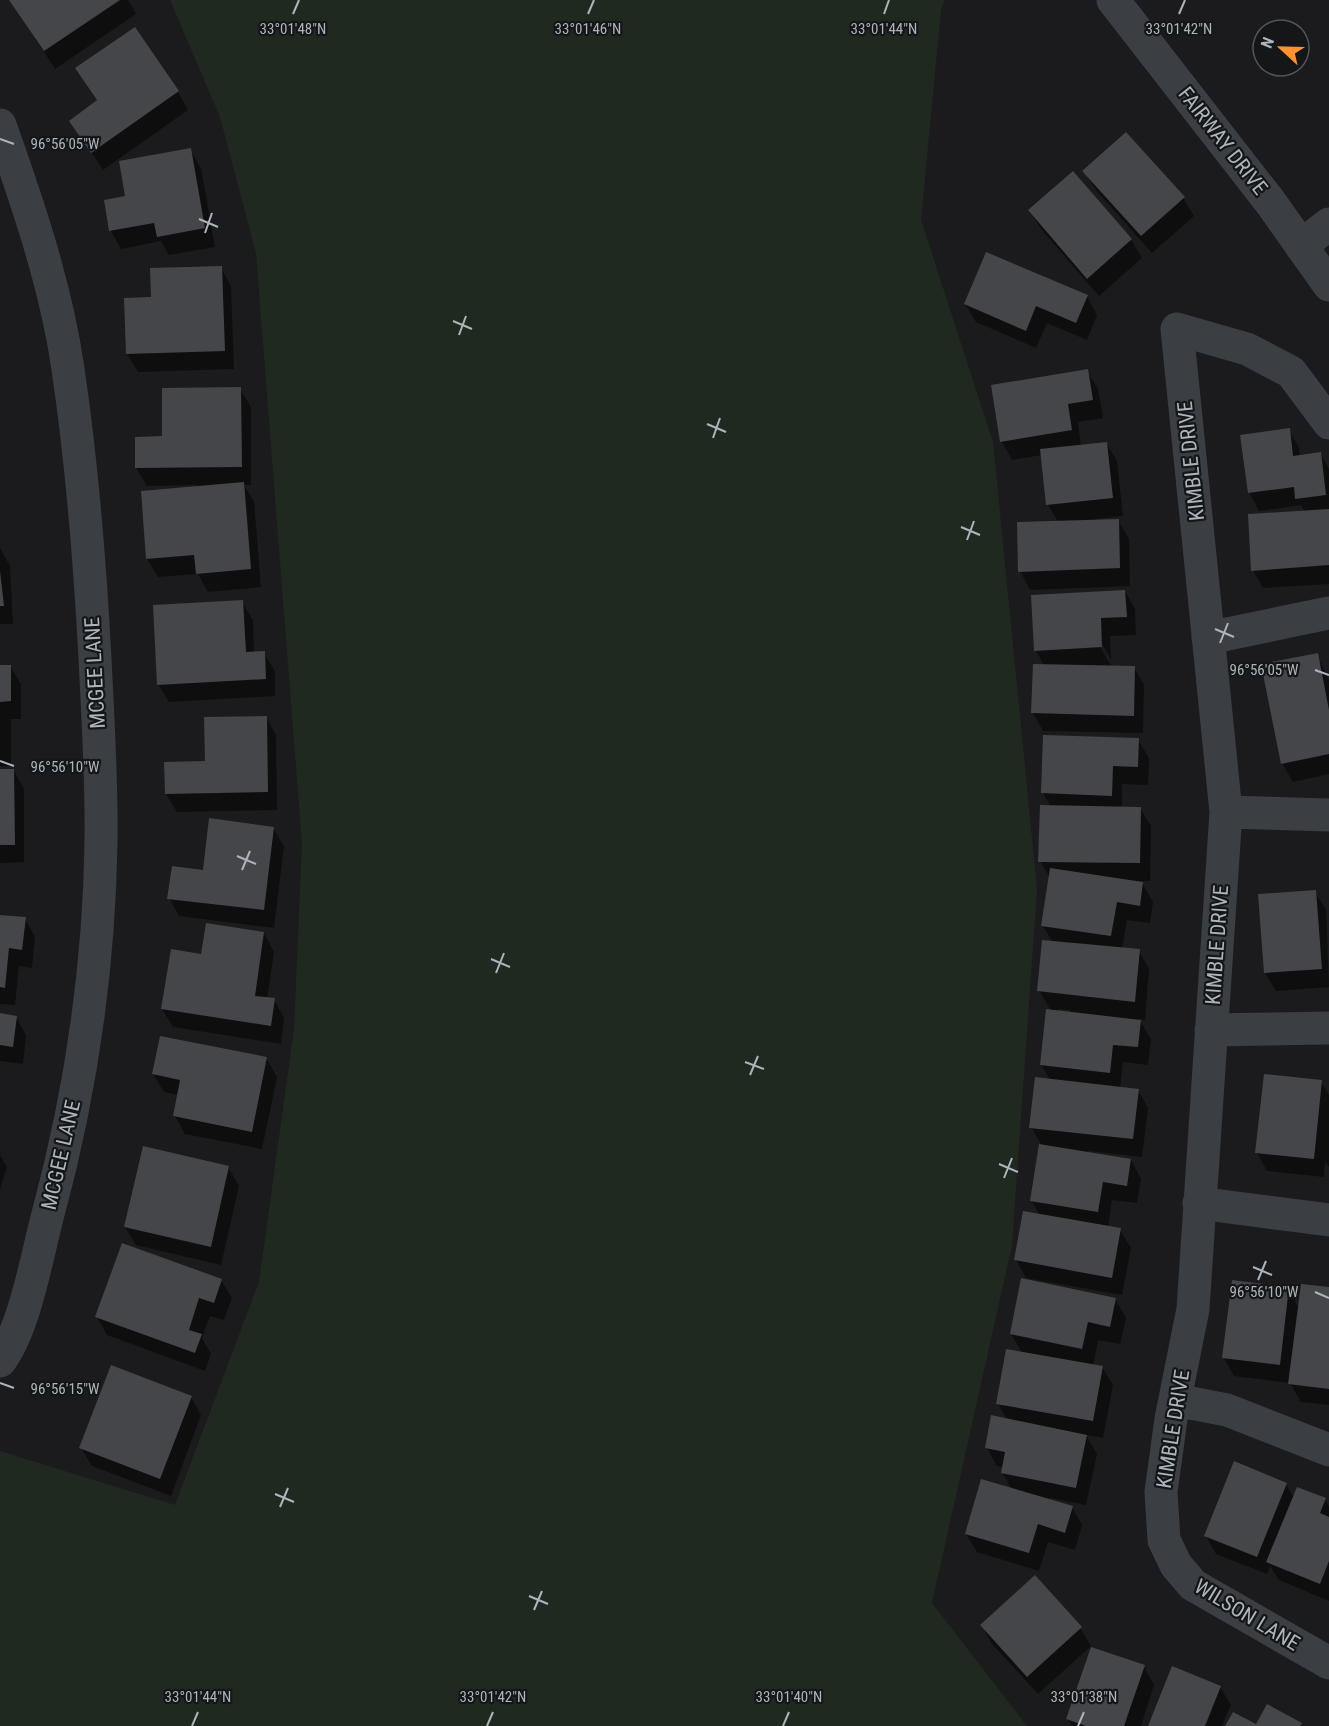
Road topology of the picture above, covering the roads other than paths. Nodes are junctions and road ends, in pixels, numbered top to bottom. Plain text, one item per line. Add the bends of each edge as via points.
1 (1113, 0) edge
2 (0, 125) edge
3 (1329, 224) edge
4 (1301, 246) junction
5 (1328, 284) edge
6 (1329, 423) edge
7 (1329, 613) edge
8 (1208, 638) junction
9 (1226, 812) junction
10 (1329, 815) edge
11 (1329, 1028) edge
12 (1211, 1030) junction
13 (1199, 1203) junction
14 (1329, 1220) edge
15 (0, 1362) edge
16 (1175, 1400) junction
17 (1329, 1450) edge
18 (1173, 1558) joint
19 (1329, 1663) edge

1 - 4 street, FAIRWAY DRIVE
2 - 15 street, MCGEE LANE via 26,199 68,367 90,561 101,842 88,1009 67,1144 16,1332
3 - 4 street
4 - 5 street, FAIRWAY DRIVE
6 - 8 street, KIMBLE DRIVE via 1291,372 1247,349 1177,329
7 - 8 street
8 - 9 street, KIMBLE DRIVE
9 - 10 street
9 - 12 street, KIMBLE DRIVE
11 - 12 street
12 - 13 street, KIMBLE DRIVE
13 - 14 street
13 - 16 street, KIMBLE DRIVE via 1193,1309
16 - 17 street via 1227,1410
16 - 18 street, KIMBLE DRIVE via 1161,1491 1164,1540
18 - 19 street, WILSON LANE via 1193,1585

